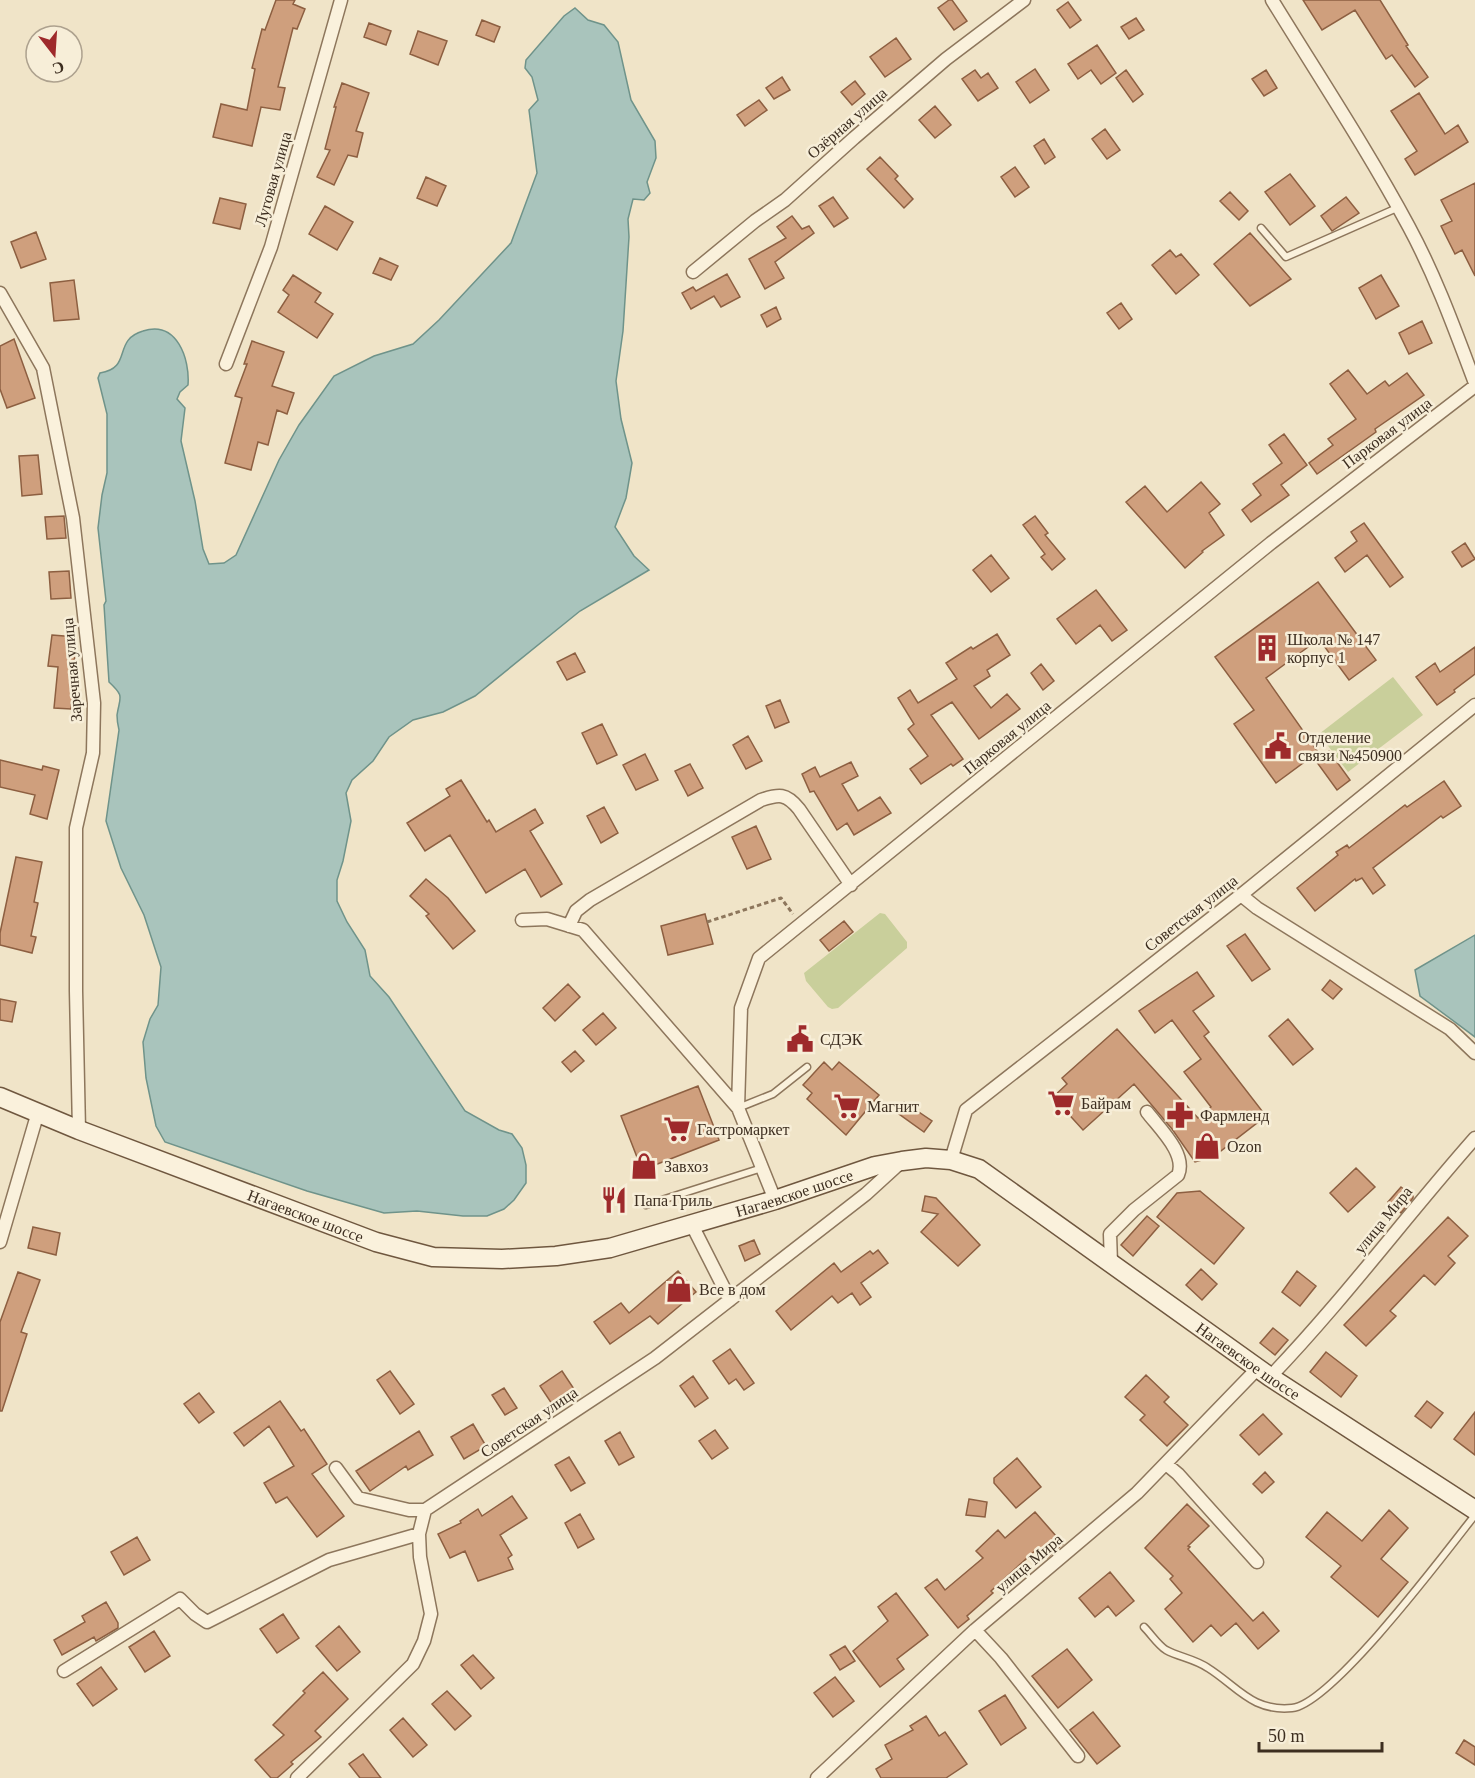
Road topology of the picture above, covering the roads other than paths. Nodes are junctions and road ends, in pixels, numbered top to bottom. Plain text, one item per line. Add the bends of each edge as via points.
1 (341, 0) edge
2 (1024, 0) edge
3 (1272, 0) edge
4 (1397, 208) junction
5 (1261, 228) dead end
6 (693, 272) dead end
7 (0, 293) edge
8 (226, 364) dead end
9 (1475, 384) edge
10 (1475, 705) edge
11 (851, 885) junction
12 (1241, 895) junction
13 (522, 920) dead end
14 (569, 926) junction
15 (1475, 1053) edge
16 (807, 1067) dead end
17 (0, 1097) edge
18 (738, 1108) junction
19 (38, 1112) junction
20 (1147, 1112) dead end
21 (79, 1130) junction
22 (1475, 1138) edge
23 (951, 1160) junction
24 (902, 1161) junction
25 (762, 1168) junction
26 (775, 1200) junction
27 (646, 1205) dead end
28 (692, 1225) junction
29 (0, 1242) edge
30 (1111, 1263) junction
31 (730, 1300) junction
32 (1264, 1372) junction
33 (1166, 1464) junction
34 (336, 1468) dead end
35 (425, 1510) junction
36 (1475, 1510) edge
37 (1475, 1515) edge
38 (419, 1534) junction
39 (1257, 1562) dead end
40 (1144, 1627) dead end
41 (975, 1630) junction
42 (64, 1671) dead end
43 (1078, 1756) dead end
44 (297, 1778) edge
45 (817, 1778) edge

1 - 8 street, Луговая улица via 271,247
2 - 6 street, Озёрная улица via 946,59 785,200
3 - 4 street
4 - 5 lane via 1286,257
4 - 9 street via 1433,276
7 - 21 street, Заречная улица via 43,368 73,518 94,703 93,753 76,828
9 - 11 street, Парковая улица via 1271,543
10 - 12 street, Советская улица
11 - 14 street via 791,799 778,795 761,800 590,900 576,911
11 - 18 street, Парковая улица via 759,958 741,1008
12 - 15 street via 1450,1029
12 - 23 street, Советская улица via 966,1110
13 - 14 street via 547,919
14 - 18 street via 583,930
16 - 18 lane via 773,1094
17 - 19 street, Нагаевское шоссе
18 - 25 street, Парковая улица
19 - 21 street, Нагаевское шоссе
19 - 29 street
20 - 30 street via 1179,1155 1180,1170 1110,1234
21 - 28 street, Нагаевское шоссе via 376,1242 433,1257 556,1256 610,1248
22 - 32 street, улица Мира via 1312,1333
23 - 24 street, Нагаевское шоссе
23 - 30 street, Нагаевское шоссе via 979,1169
24 - 26 street, Нагаевское шоссе via 875,1166
24 - 31 street, Советская улица via 866,1194
25 - 26 street, Парковая улица
25 - 27 lane
26 - 28 street, Нагаевское шоссе
28 - 31 street
30 - 32 street, Нагаевское шоссе
31 - 35 street, Советская улица via 655,1358
32 - 33 street, улица Мира
32 - 36 street, Нагаевское шоссе
33 - 39 street
33 - 41 street, улица Мира
34 - 35 street via 358,1498
35 - 38 street
37 - 40 lane via 1376,1639 1311,1701 1293,1708 1269,1707 1245,1697 1208,1667 1165,1649
38 - 42 street via 329,1560 207,1622 180,1599
38 - 44 street via 431,1614 413,1664
41 - 43 street
41 - 45 street, улица Мира

